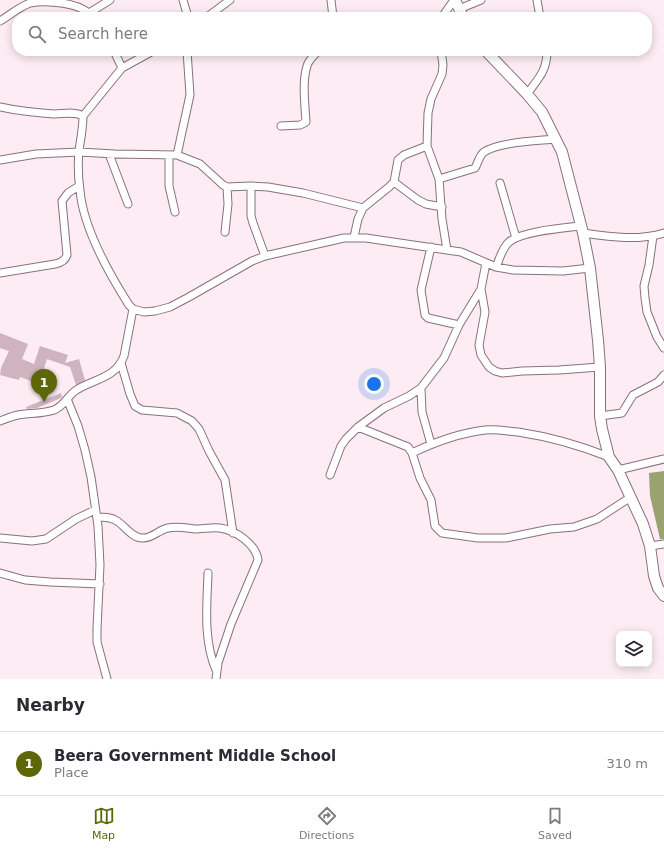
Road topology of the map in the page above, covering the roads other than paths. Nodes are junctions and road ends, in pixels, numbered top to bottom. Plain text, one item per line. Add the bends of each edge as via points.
1 (110, 0) edge
2 (183, 0) edge
3 (230, 0) edge
4 (331, 0) edge
5 (481, 0) edge
6 (537, 0) edge
7 (458, 6) edge
8 (13, 12) edge
9 (86, 12) edge
10 (95, 12) edge
11 (187, 12) edge
12 (214, 12) edge
13 (332, 12) edge
14 (449, 12) edge
15 (539, 12) edge
16 (12, 13) edge
17 (0, 21) edge
18 (116, 56) edge
19 (144, 56) edge
20 (188, 56) edge
21 (313, 56) edge
22 (441, 56) edge
23 (491, 56) edge
24 (547, 56) edge
25 (122, 68) junction
26 (528, 94) junction
27 (0, 107) edge
28 (83, 116) junction
29 (281, 126) dead end
30 (555, 139) junction
31 (427, 146) junction
32 (79, 152) junction
33 (109, 154) junction
34 (169, 155) junction
35 (177, 155) junction
36 (0, 160) edge
37 (439, 179) junction
38 (394, 182) junction
39 (500, 183) dead end
40 (79, 186) junction
41 (251, 186) junction
42 (227, 187) junction
43 (128, 204) dead end
44 (442, 207) junction
45 (363, 208) junction
46 (175, 212) dead end
47 (582, 229) junction
48 (225, 232) dead end
49 (664, 233) edge
50 (652, 236) junction
51 (354, 237) junction
52 (516, 238) junction
53 (431, 247) junction
54 (447, 250) junction
55 (266, 256) junction
56 (486, 263) junction
57 (496, 266) junction
58 (590, 268) junction
59 (0, 273) edge
60 (482, 289) junction
61 (133, 309) junction
62 (459, 325) junction
63 (664, 348) edge
64 (121, 363) junction
65 (600, 367) junction
66 (664, 375) edge
67 (421, 388) junction
68 (67, 399) junction
69 (600, 416) junction
70 (0, 421) edge
71 (358, 427) junction
72 (431, 444) junction
73 (412, 453) junction
74 (609, 457) junction
75 (664, 459) edge
76 (618, 470) junction
77 (330, 475) dead end
78 (631, 497) junction
79 (96, 513) junction
80 (233, 533) junction
81 (0, 538) edge
82 (664, 544) edge
83 (650, 546) junction
84 (0, 573) edge
85 (208, 573) dead end
86 (100, 584) junction
87 (664, 596) edge
88 (217, 670) junction
89 (107, 679) edge
90 (216, 679) edge

1 - 10 street
2 - 11 street
3 - 12 street
4 - 13 street
5 - 7 street
6 - 15 street
7 - 14 street
8 - 9 street via 31,2 43,0 73,5
16 - 17 street
18 - 25 street
19 - 25 street
20 - 35 street via 190,95
21 - 29 street via 305,75 306,122 300,125
22 - 31 street via 442,70 428,113
23 - 26 street
24 - 26 street via 544,70
25 - 28 street
26 - 30 street via 542,112
27 - 28 street
28 - 32 street
30 - 37 street via 490,149 480,156 475,168
30 - 47 street via 562,152
31 - 37 street
31 - 38 street via 398,160
32 - 33 street
32 - 36 street via 36,154
32 - 40 street
33 - 34 street
33 - 43 street
34 - 35 street
34 - 46 street via 169,186
35 - 42 street via 200,164
37 - 44 street
38 - 44 street via 418,200
38 - 45 street
39 - 52 street
40 - 59 street via 68,193 62,201 67,255 65,259 60,263
40 - 61 street via 81,202 93,239
41 - 42 street
41 - 45 street via 303,193
41 - 55 street via 251,216
42 - 48 street
44 - 54 street
45 - 51 street
47 - 50 street via 621,238
47 - 52 street via 538,232
47 - 58 street
49 - 50 street
50 - 63 street via 644,286 645,298 647,312
51 - 53 street
51 - 55 street
52 - 57 street via 506,246
53 - 54 street
53 - 62 street via 421,290 425,315 428,318
54 - 56 street via 461,252
55 - 61 street via 252,261 170,307 144,312
56 - 57 street
56 - 60 street
57 - 58 street via 527,271
58 - 65 street
60 - 62 street
60 - 65 street via 485,312 479,345 481,355 495,371 502,373
61 - 64 street
62 - 67 street via 444,358
64 - 68 street via 106,376 76,390
64 - 80 street via 136,406 142,410 177,414 192,421 199,429 225,480
65 - 69 street
66 - 69 street via 658,382 633,395 622,413
67 - 71 street via 384,408
67 - 72 street via 422,412
68 - 70 street via 56,409 18,415
68 - 79 street via 78,426 91,477
69 - 74 street
71 - 73 street via 408,447
71 - 77 street via 341,446
72 - 73 street
72 - 74 street via 464,434 499,430 568,442
73 - 78 street via 431,500 435,526 442,533 500,538 574,527 597,519
74 - 76 street
75 - 76 street
76 - 78 street
78 - 83 street
79 - 80 street via 118,522 143,538 174,527 220,528
79 - 81 street via 76,519 46,539 32,541
79 - 86 street via 100,544
80 - 88 street via 251,545 258,560 231,624
82 - 83 street
83 - 87 street via 654,576
84 - 86 street via 26,580
85 - 88 street via 209,648
86 - 89 street via 97,642
88 - 90 street

